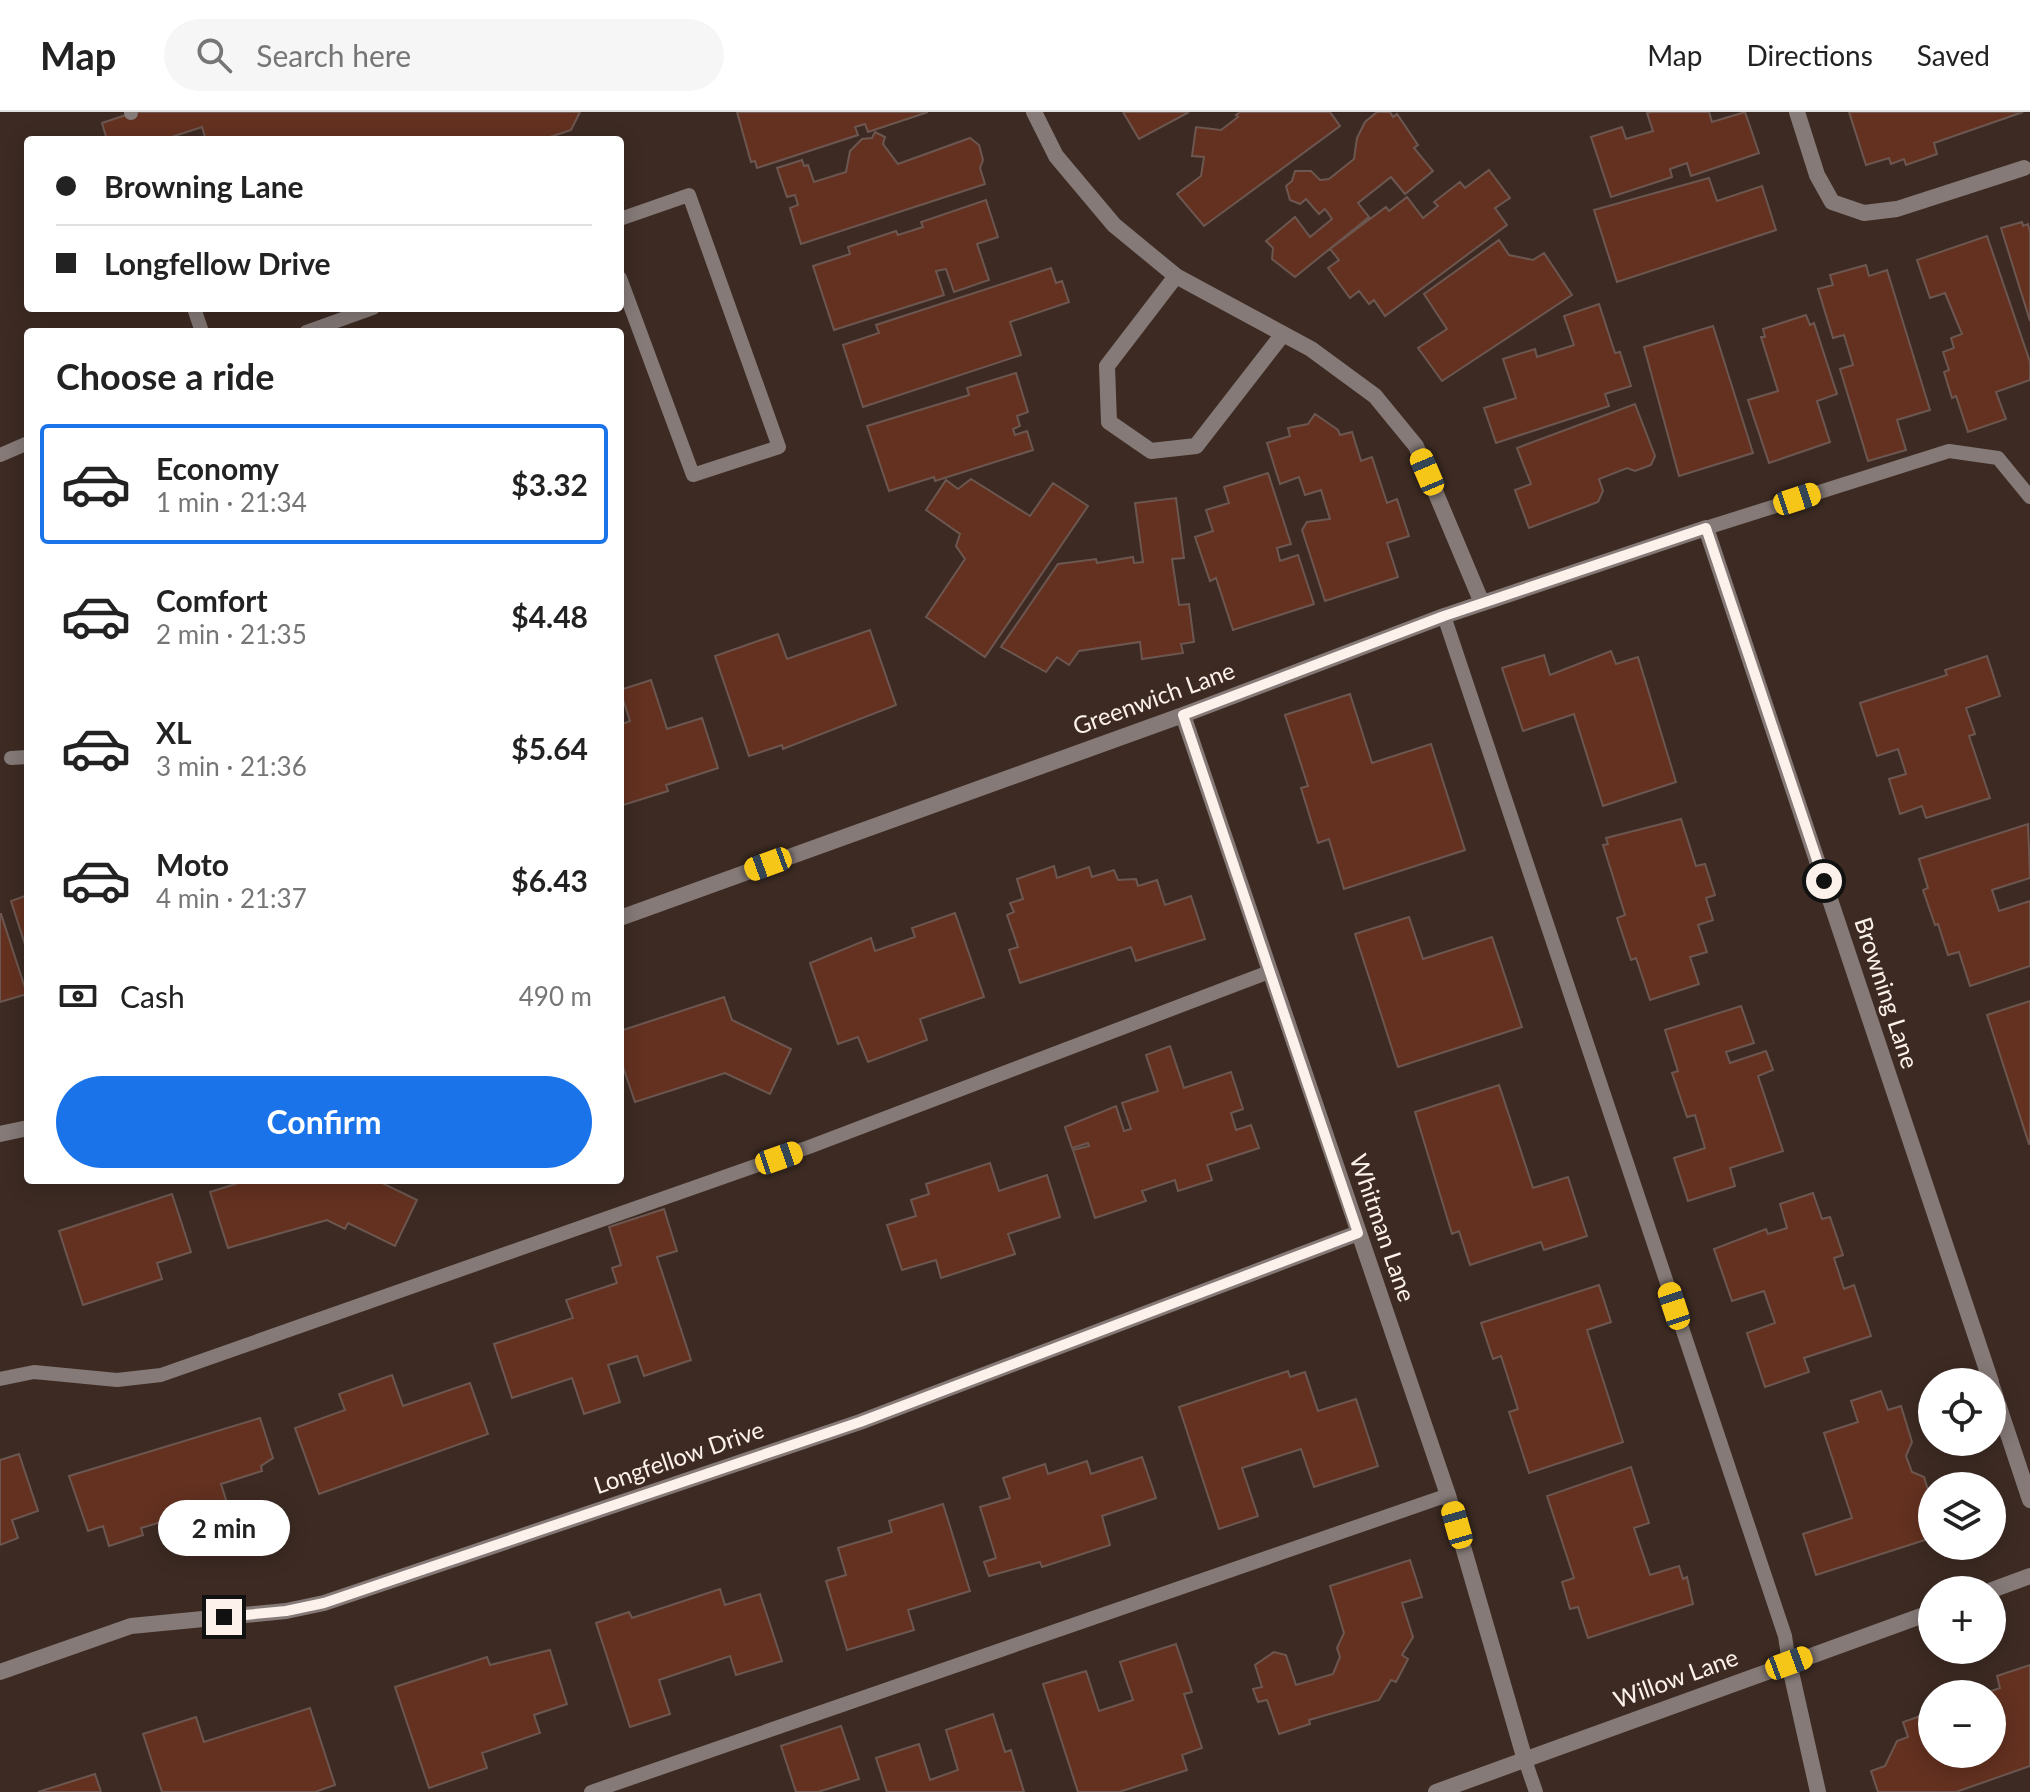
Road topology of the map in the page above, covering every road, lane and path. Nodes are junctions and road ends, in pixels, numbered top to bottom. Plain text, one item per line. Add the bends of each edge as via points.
1 (1034, 112) edge
2 (1797, 112) edge
3 (2024, 168) dead end
4 (624, 218) edge
5 (1176, 276) junction
6 (624, 289) edge
7 (362, 312) edge
8 (317, 328) edge
9 (1283, 334) junction
10 (24, 445) edge
11 (0, 455) edge
12 (2030, 497) edge
13 (1706, 528) junction
14 (1482, 603) junction
15 (1444, 616) junction
16 (1183, 715) junction
17 (24, 757) edge
18 (11, 758) dead end
19 (624, 917) edge
20 (1269, 972) junction
21 (24, 1129) edge
22 (0, 1134) edge
23 (1358, 1233) junction
24 (1986, 1368) edge
25 (0, 1379) edge
26 (2006, 1429) edge
27 (1448, 1495) junction
28 (2030, 1500) edge
29 (2030, 1576) edge
30 (2006, 1585) edge
31 (1918, 1617) edge
32 (1789, 1663) junction
33 (0, 1672) edge
34 (1525, 1760) junction
35 (591, 1792) edge
36 (1436, 1792) edge
37 (1536, 1792) edge
38 (1818, 1792) edge

1 - 5 street via 1056,156 1114,225
2 - 3 street via 1817,175 1832,202 1864,213 1897,209
4 - 6 lane via 689,195 779,447 693,475
5 - 9 street
5 - 9 street via 1107,366 1109,422 1151,451 1196,446
7 - 8 lane
9 - 14 street via 1375,396 1416,446
10 - 11 lane
12 - 13 lane via 1998,458 1949,451
13 - 14 street, Greenwich Lane
13 - 24 street, Browning Lane
14 - 15 street, Greenwich Lane
15 - 16 street, Greenwich Lane
15 - 32 lane via 1785,1636
16 - 19 street, Greenwich Lane
16 - 20 street, Whitman Lane
17 - 18 lane
20 - 23 street, Whitman Lane
20 - 25 lane via 809,1147 161,1375 117,1380 34,1372
21 - 22 street
23 - 27 street, Whitman Lane
23 - 33 street, Longfellow Drive via 860,1422 324,1603 131,1626
26 - 28 street, Browning Lane
27 - 34 street, Whitman Lane
27 - 35 lane
29 - 30 street
31 - 32 street, Willow Lane
32 - 34 street, Willow Lane
32 - 38 street
34 - 36 street, Willow Lane
34 - 37 lane

